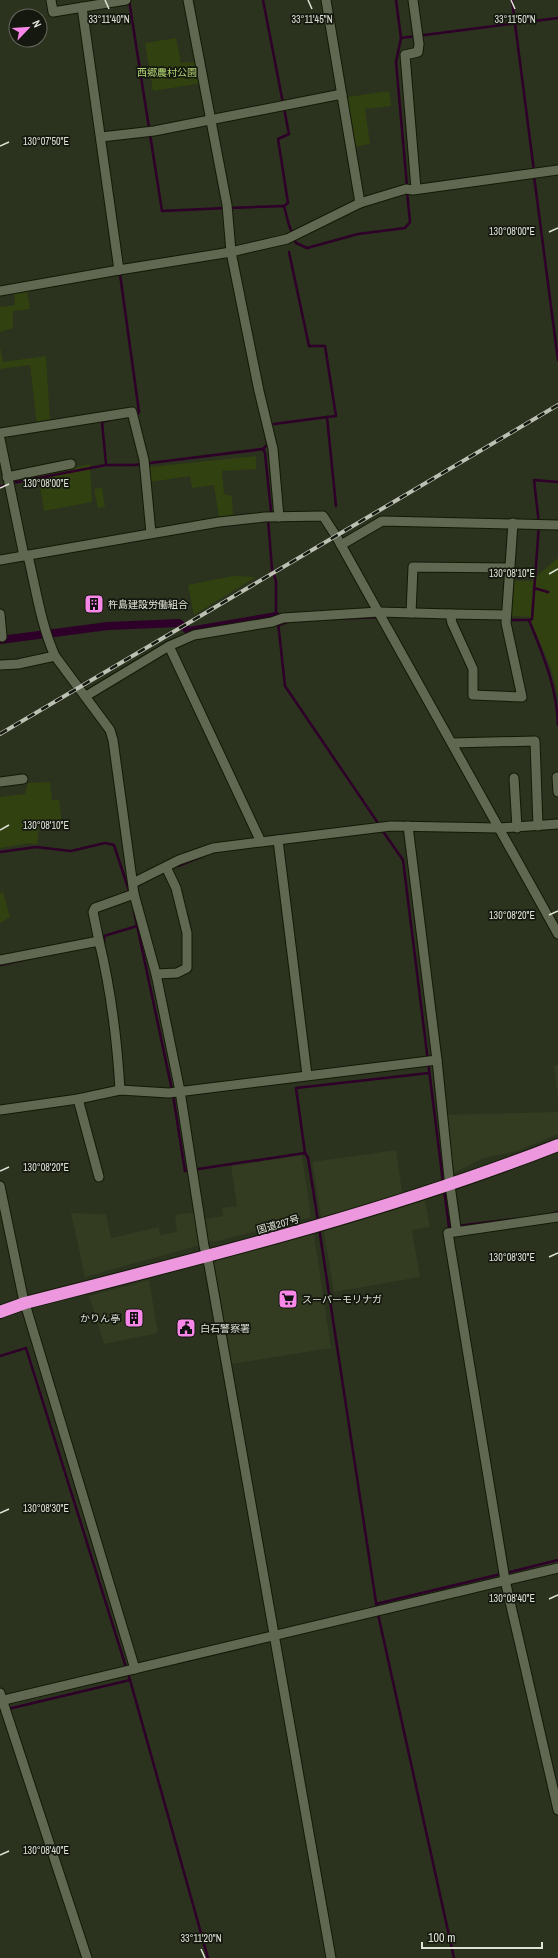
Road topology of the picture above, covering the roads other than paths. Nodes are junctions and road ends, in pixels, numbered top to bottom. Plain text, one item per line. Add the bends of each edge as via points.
1 (51, 0) edge
2 (126, 0) edge
3 (188, 0) edge
4 (326, 0) edge
5 (412, 0) edge
6 (82, 7) junction
7 (342, 94) junction
8 (211, 120) junction
9 (101, 137) junction
10 (558, 170) edge
11 (412, 190) junction
12 (360, 204) junction
13 (231, 252) junction
14 (119, 270) junction
15 (0, 291) edge
16 (0, 433) edge
17 (0, 438) edge
18 (71, 464) dead end
19 (7, 477) junction
20 (272, 517) junction
21 (513, 523) junction
22 (558, 525) edge
23 (150, 533) junction
24 (341, 544) junction
25 (26, 556) junction
26 (0, 560) edge
27 (509, 568) junction
28 (411, 613) junction
29 (0, 614) edge
30 (381, 616) junction
31 (451, 617) junction
32 (506, 619) junction
33 (2, 637) dead end
34 (169, 646) junction
35 (55, 656) junction
36 (0, 665) edge
37 (86, 696) junction
38 (452, 743) junction
39 (557, 777) dead end
40 (514, 778) dead end
41 (23, 779) dead end
42 (0, 782) edge
43 (558, 792) edge
44 (558, 824) edge
45 (408, 826) junction
46 (538, 826) junction
47 (499, 828) junction
48 (517, 828) junction
49 (278, 840) junction
50 (257, 843) dead end
51 (167, 870) junction
52 (132, 890) junction
53 (558, 934) edge
54 (100, 943) junction
55 (0, 960) edge
56 (156, 974) junction
57 (435, 1060) junction
58 (304, 1076) junction
59 (120, 1090) junction
60 (175, 1092) junction
61 (78, 1099) junction
62 (0, 1107) edge
63 (557, 1148) edge
64 (99, 1177) dead end
65 (0, 1186) edge
66 (445, 1187) junction
67 (558, 1217) edge
68 (457, 1228) junction
69 (4, 1233) edge
70 (207, 1256) junction
71 (25, 1303) junction
72 (0, 1312) edge
73 (558, 1568) edge
74 (504, 1576) junction
75 (275, 1636) junction
76 (129, 1671) junction
77 (3, 1703) edge
78 (558, 1810) edge
79 (88, 1958) edge
80 (331, 1958) edge

1 - 6 street via 53,12
2 - 6 street
3 - 8 street
4 - 7 street
5 - 11 street via 419,44 418,52 405,55
6 - 9 street
7 - 8 street
7 - 12 street
8 - 9 street
8 - 13 street via 227,205
9 - 14 street
10 - 11 street
11 - 12 street
12 - 13 street via 299,234
13 - 14 street
13 - 20 street via 259,391 274,449
14 - 15 street
16 - 23 street via 132,412 145,463
17 - 19 street
18 - 19 street
19 - 25 street
20 - 23 street
20 - 24 street via 323,516
21 - 22 street
21 - 24 street via 382,521
21 - 27 street
23 - 25 street
24 - 30 street
25 - 26 street
25 - 35 street via 46,633
27 - 28 street via 412,567
27 - 32 street
28 - 30 street
28 - 31 street
29 - 33 street
30 - 34 street via 283,618 194,635
30 - 38 street
31 - 32 street
31 - 32 street via 473,669 473,695 522,697
34 - 37 street
34 - 49 street via 261,842
35 - 36 street
35 - 37 street
37 - 52 street via 110,730 113,740
38 - 46 street via 535,741
38 - 47 street
39 - 43 street
40 - 48 street
41 - 42 street
44 - 46 street
45 - 47 street
45 - 49 street
45 - 57 street
46 - 48 street
47 - 48 street
47 - 53 street
49 - 58 street
50 - 51 street via 213,848
51 - 52 street
51 - 56 street via 176,888 187,933 187,968 177,973
52 - 54 street via 95,908 93,912
52 - 56 street
54 - 55 street
54 - 59 street via 108,978 118,1049
56 - 60 street
57 - 58 street
57 - 66 street
58 - 60 street
59 - 60 street
59 - 61 street
60 - 70 street via 193,1170
61 - 62 street
61 - 64 street
63 - 66 highway, 国道207号
65 - 69 street
66 - 68 street
66 - 70 highway, 国道207号
67 - 68 street
68 - 74 street via 448,1233
69 - 71 street
70 - 71 highway, 国道207号
70 - 75 street
71 - 72 highway, 国道207号
71 - 76 street
73 - 74 street
74 - 75 street via 377,1612
74 - 78 street
75 - 76 street
75 - 80 street
76 - 77 street
77 - 79 street

